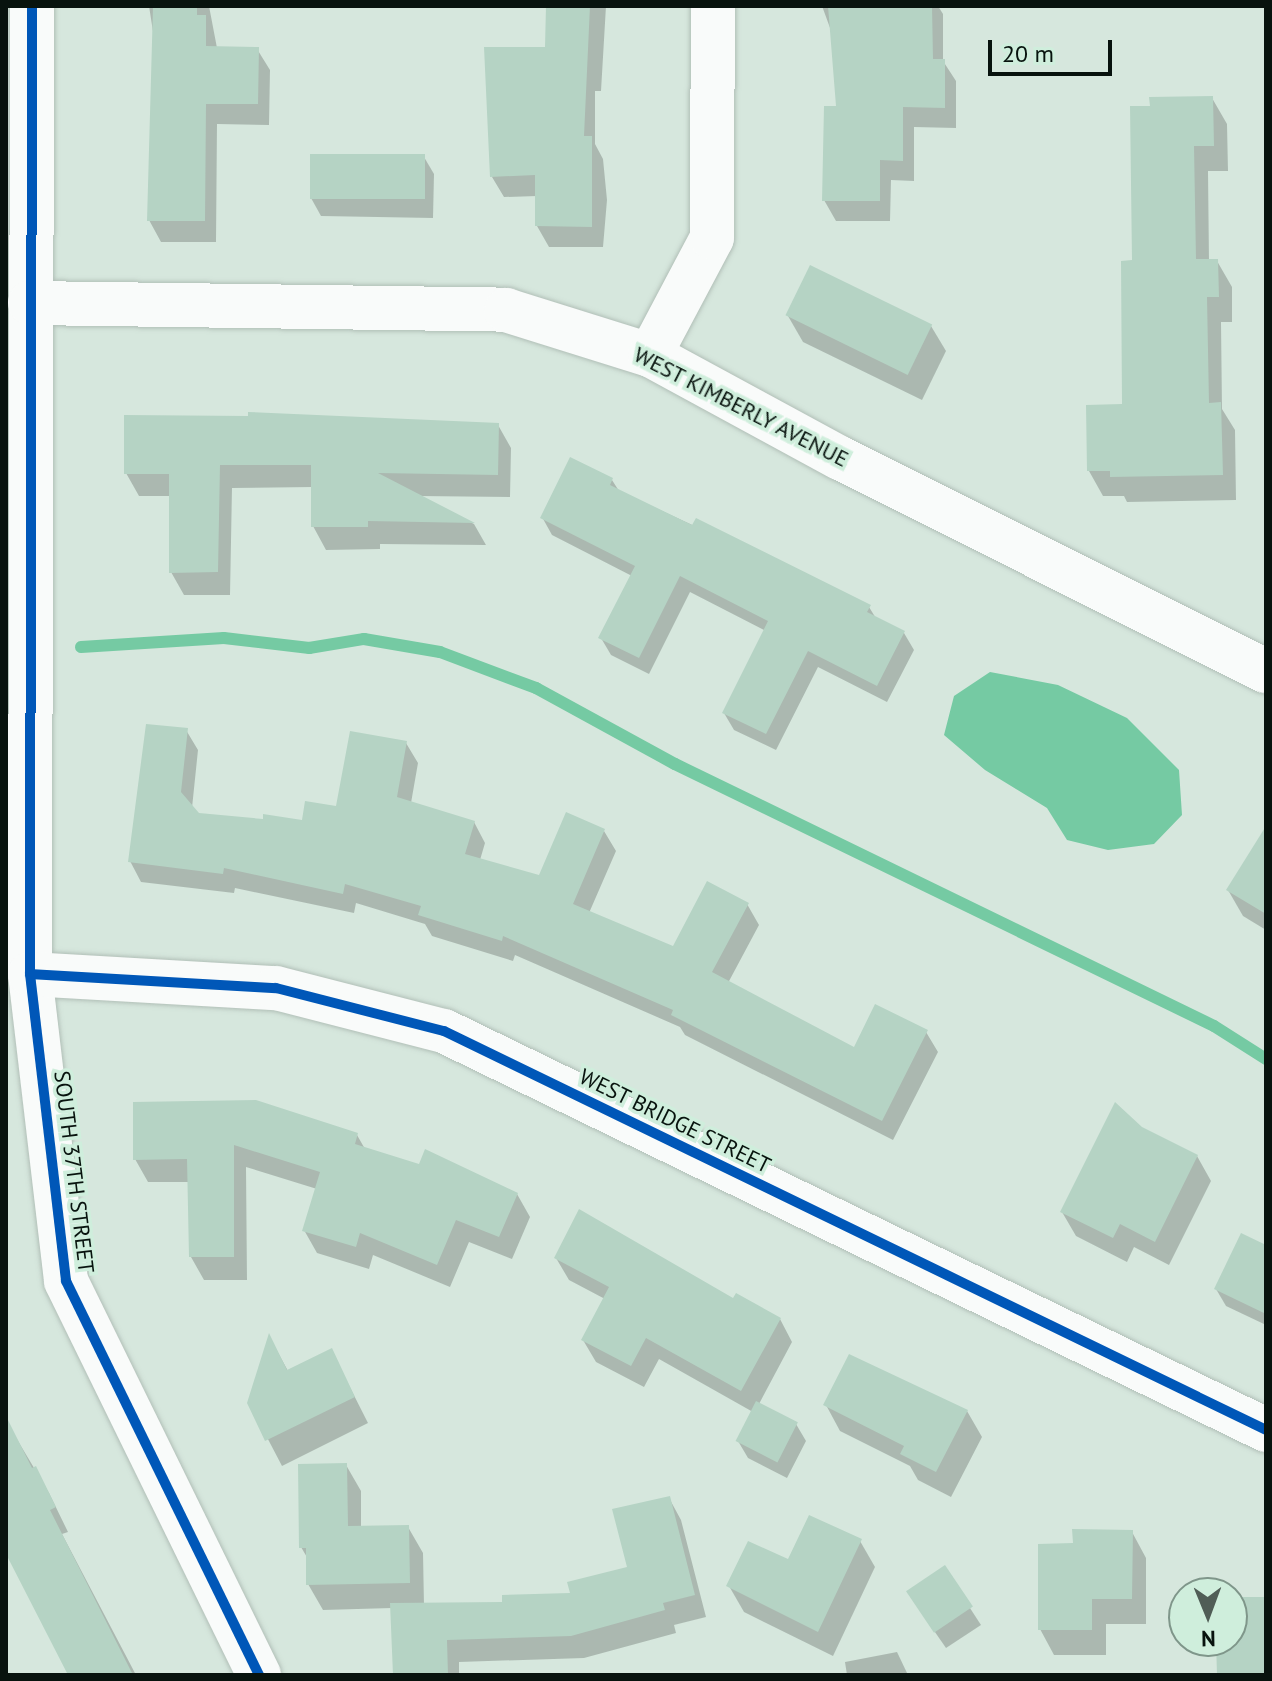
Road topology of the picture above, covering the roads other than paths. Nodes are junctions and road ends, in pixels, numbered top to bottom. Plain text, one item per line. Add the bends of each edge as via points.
1 (32, 6) edge
2 (713, 6) edge
3 (30, 303) junction
4 (650, 355) junction
5 (1266, 671) edge
6 (30, 974) junction
7 (1266, 1430) edge
8 (259, 1675) edge

1 - 3 street, SOUTH 37TH STREET
2 - 4 street via 712,238
3 - 4 street, WEST KIMBERLY AVENUE via 506,310
3 - 6 street, SOUTH 37TH STREET
4 - 5 street, WEST KIMBERLY AVENUE via 882,479
6 - 7 street, WEST BRIDGE STREET via 276,988 444,1031
6 - 8 street, SOUTH 37TH STREET via 66,1281

